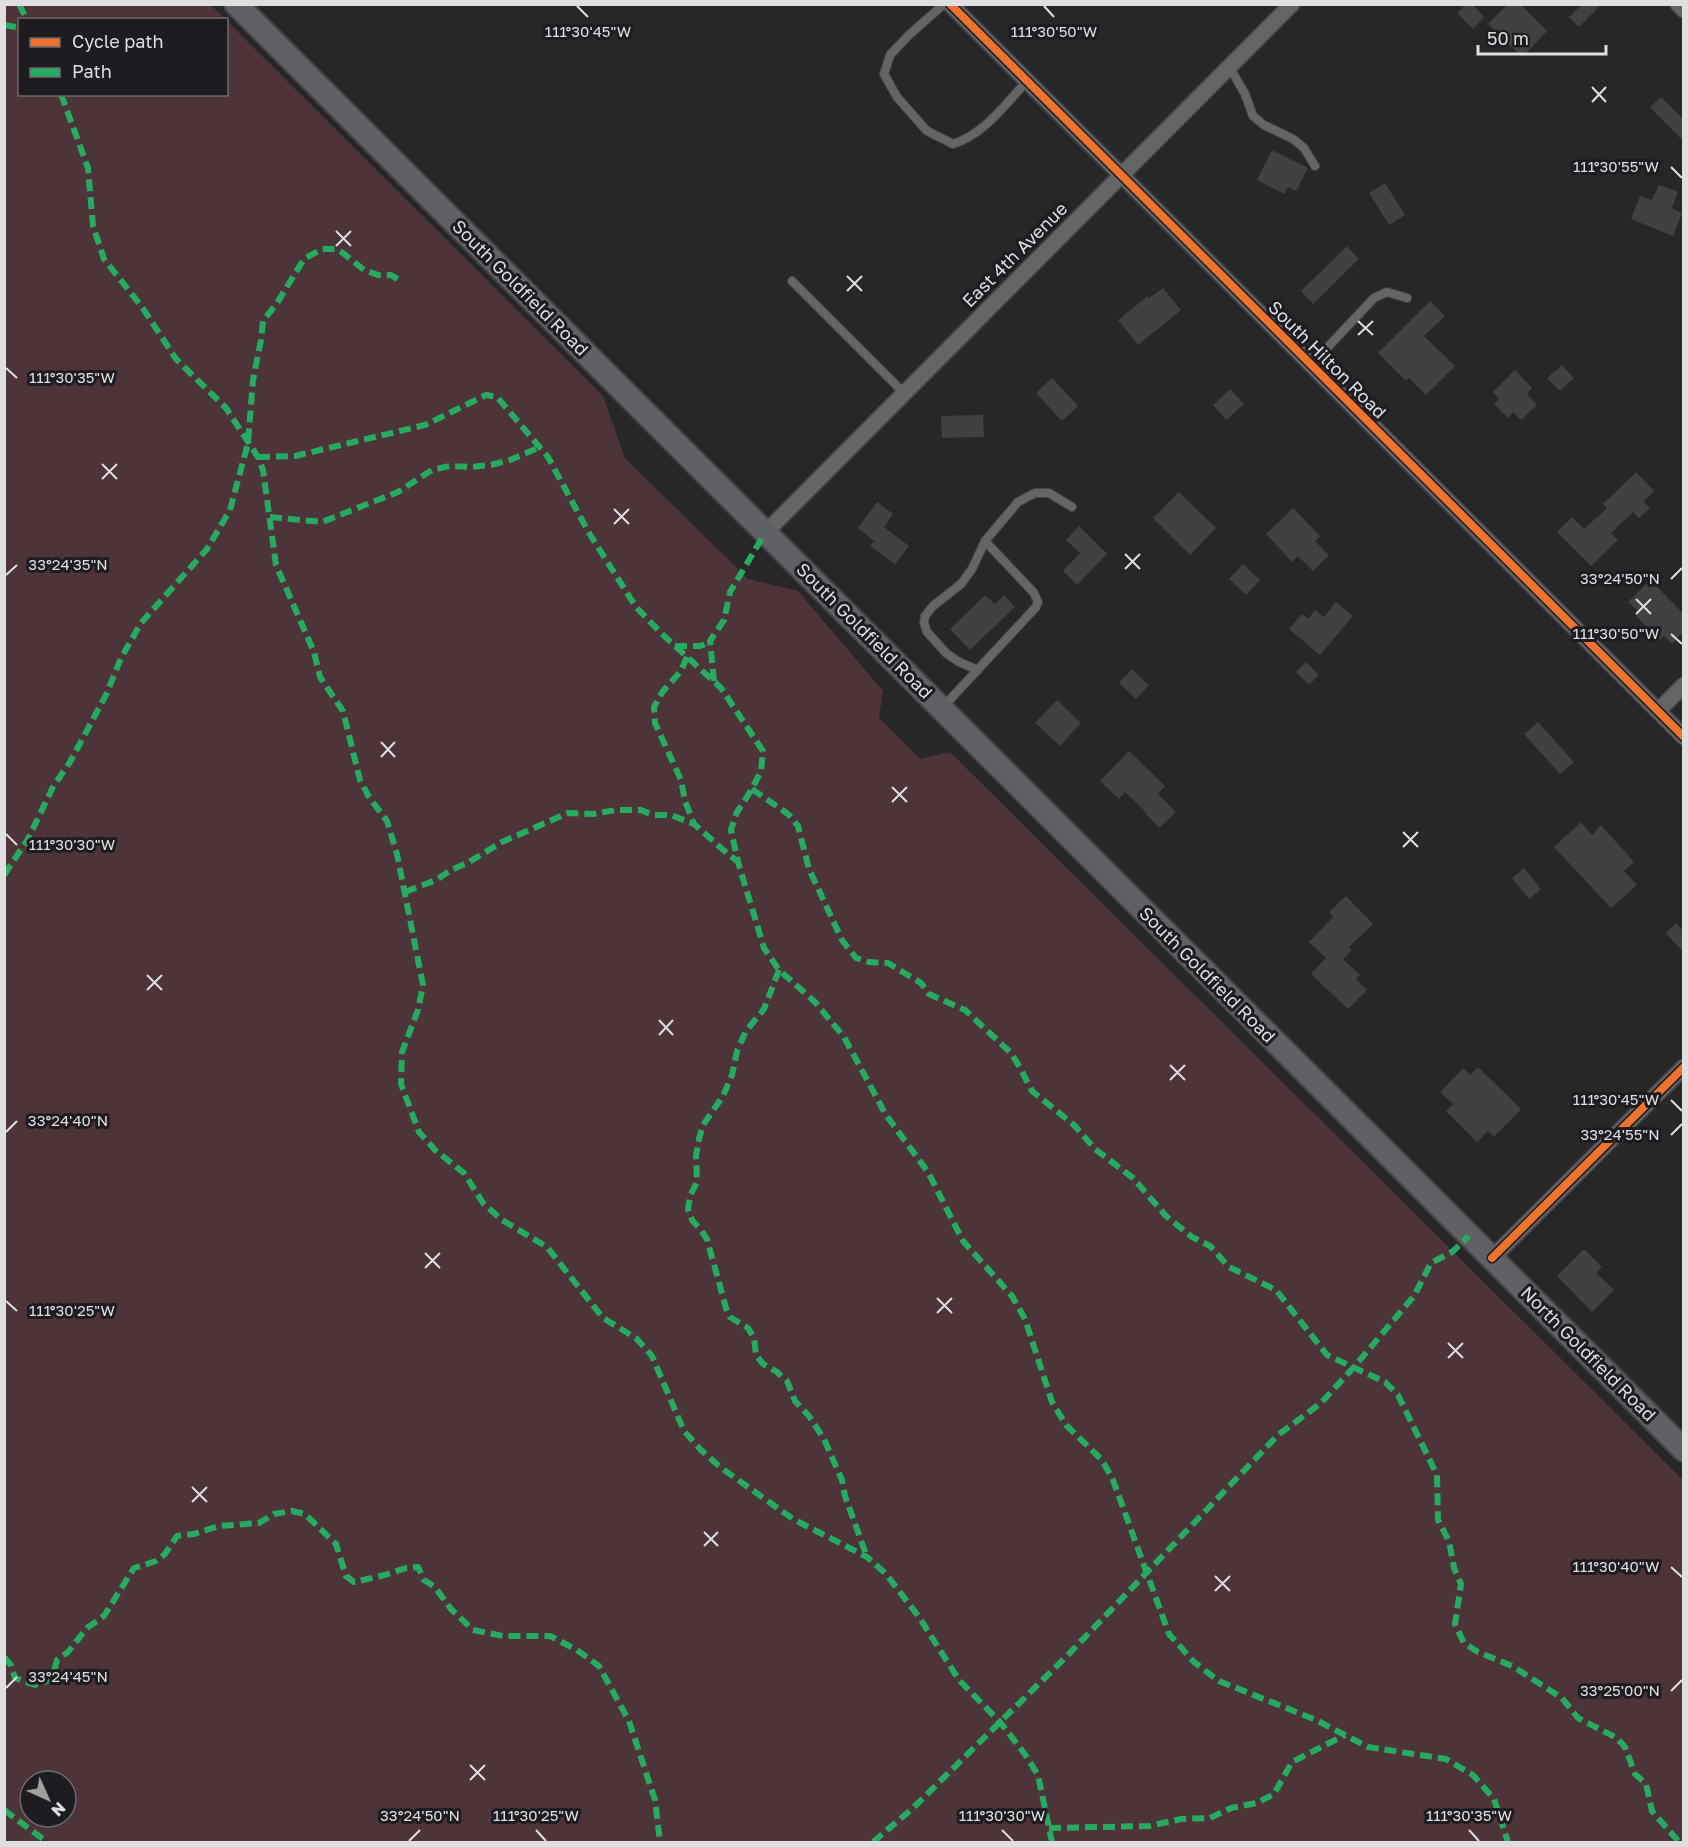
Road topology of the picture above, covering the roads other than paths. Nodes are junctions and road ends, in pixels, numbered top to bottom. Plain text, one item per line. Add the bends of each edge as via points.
1 (236, 4) edge
2 (944, 4) edge
3 (950, 4) edge
4 (1293, 4) edge
5 (1678, 4) edge
6 (1683, 10) edge
7 (1230, 68) junction
8 (1027, 81) junction
9 (1315, 166) dead end
10 (1122, 176) junction
11 (792, 280) dead end
12 (1407, 298) dead end
13 (1311, 365) junction
14 (904, 393) junction
15 (1072, 507) dead end
16 (765, 533) junction
17 (985, 541) junction
18 (978, 670) junction
19 (1683, 685) edge
20 (941, 709) junction
21 (1658, 711) junction
22 (1683, 737) edge
23 (1683, 1067) edge
24 (1492, 1258) junction
25 (1683, 1450) edge

1 - 16 main road, South Goldfield Road
2 - 8 lane via 890,55 884,74 897,97 927,131 952,144 967,139 995,117
3 - 8 street, South Hilton Road
4 - 7 street, East 4th Avenue
5 - 6 street
7 - 9 lane via 1253,116 1293,139
7 - 10 street, East 4th Avenue
8 - 10 street, South Hilton Road
10 - 13 street, South Hilton Road
10 - 14 street, East 4th Avenue
11 - 14 lane
12 - 13 lane via 1387,292 1374,298
13 - 21 street, South Hilton Road
14 - 16 street, East 4th Avenue
15 - 17 lane via 1049,493 1035,493 1018,502
16 - 20 main road, South Goldfield Road
17 - 18 lane via 1038,602
17 - 18 lane via 961,584 933,606 924,623 946,653
18 - 20 lane
19 - 21 street
20 - 24 main road, South Goldfield Road
21 - 22 street, South Hilton Road
23 - 24 street
24 - 25 main road, North Goldfield Road

